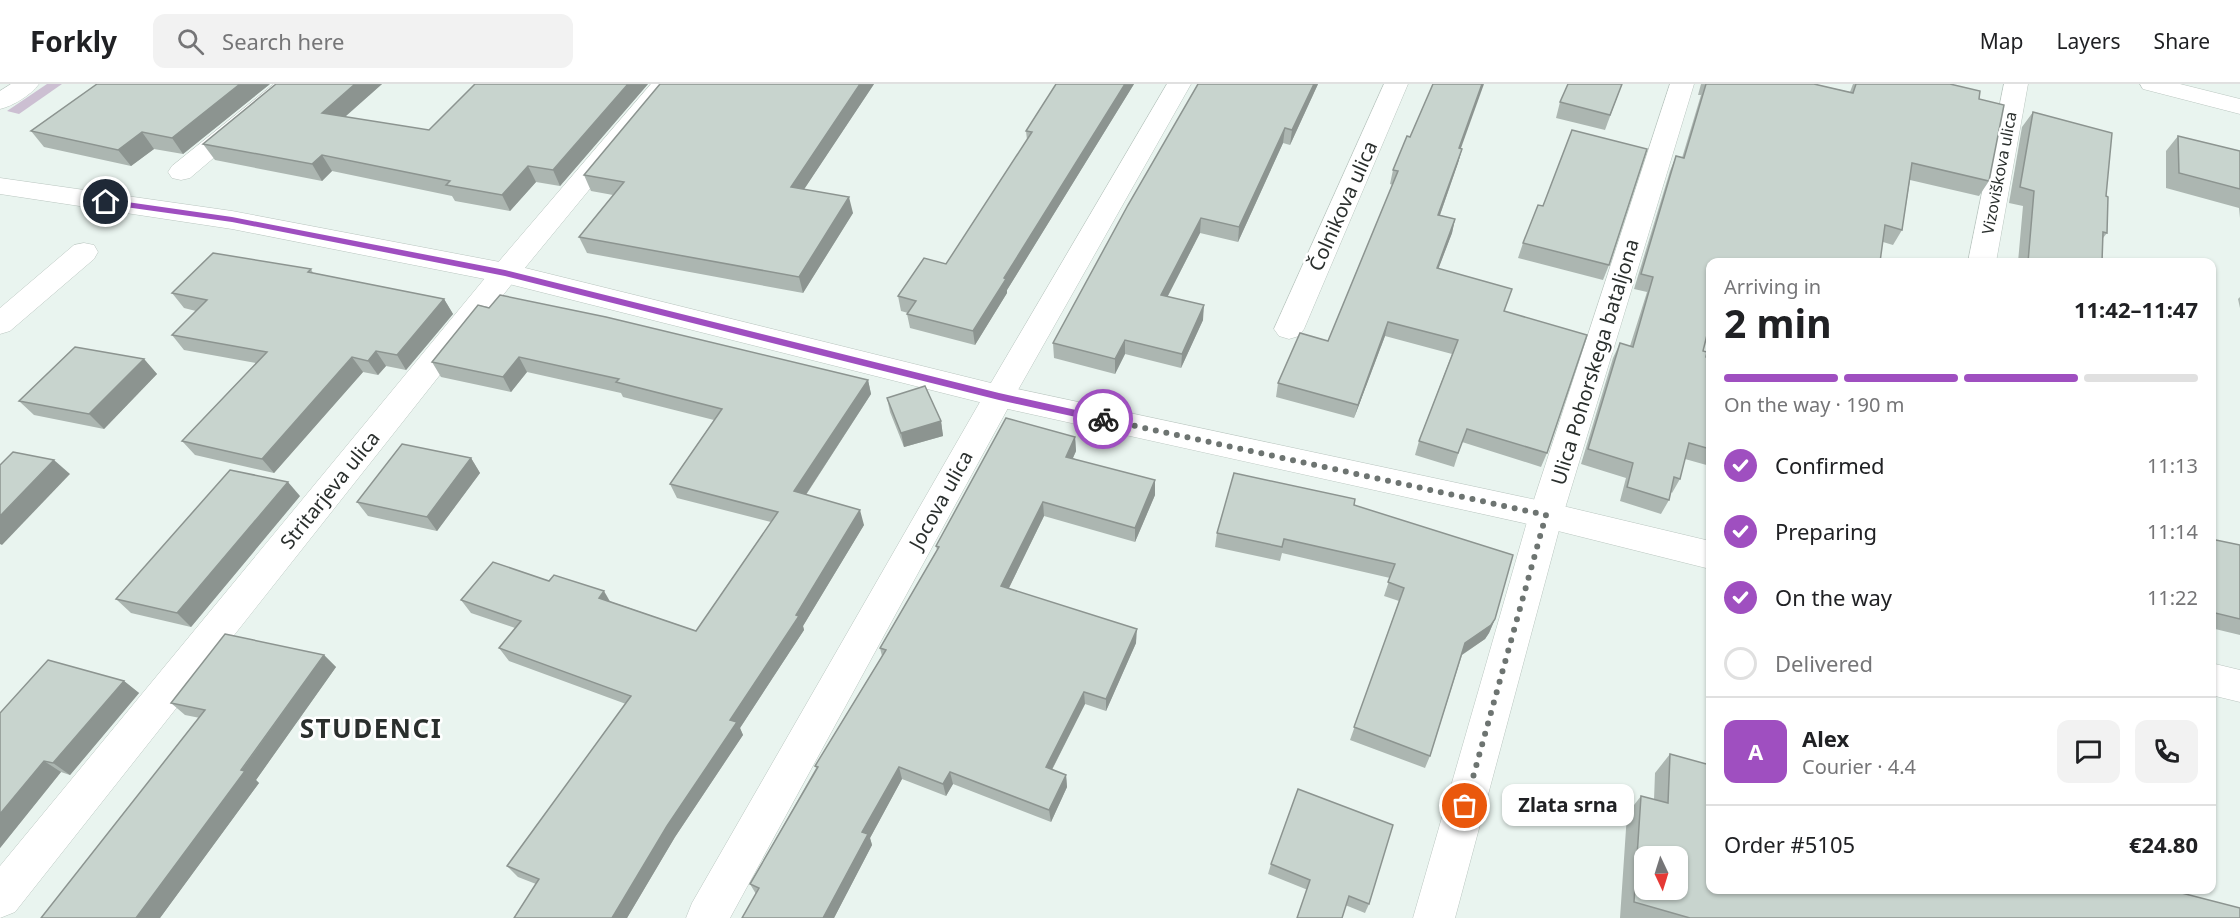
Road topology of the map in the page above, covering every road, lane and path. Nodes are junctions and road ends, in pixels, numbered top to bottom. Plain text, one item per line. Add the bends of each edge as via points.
1 (27, 84) edge
2 (289, 84) edge
3 (664, 84) edge
4 (1179, 84) edge
5 (1396, 84) edge
6 (1682, 84) edge
7 (2016, 84) edge
8 (2152, 84) edge
9 (0, 102) edge
10 (2240, 107) edge
11 (182, 172) dead end
12 (0, 186) edge
13 (64, 196) junction
14 (0, 207) edge
15 (84, 252) dead end
16 (1983, 258) edge
17 (505, 273) junction
18 (0, 324) edge
19 (1289, 329) dead end
20 (999, 396) junction
21 (1546, 515) junction
22 (1706, 554) edge
23 (2216, 680) edge
24 (2240, 686) edge
25 (0, 898) edge
26 (707, 918) edge
27 (1434, 918) edge

1 - 9 street
2 - 11 street
3 - 17 street, Stritarjeva ulica
4 - 20 street, Jocova ulica
5 - 19 street, Čolnikova ulica
6 - 21 street, Ulica Pohorskega bataljona
7 - 16 street, Vizoviškova ulica
8 - 10 street
12 - 13 street
13 - 14 street
13 - 17 street via 232,220
15 - 18 street
17 - 20 street
17 - 25 street, Stritarjeva ulica
20 - 21 street
20 - 26 street, Jocova ulica
21 - 22 street
21 - 27 street, Ulica Pohorskega bataljona
23 - 24 street

